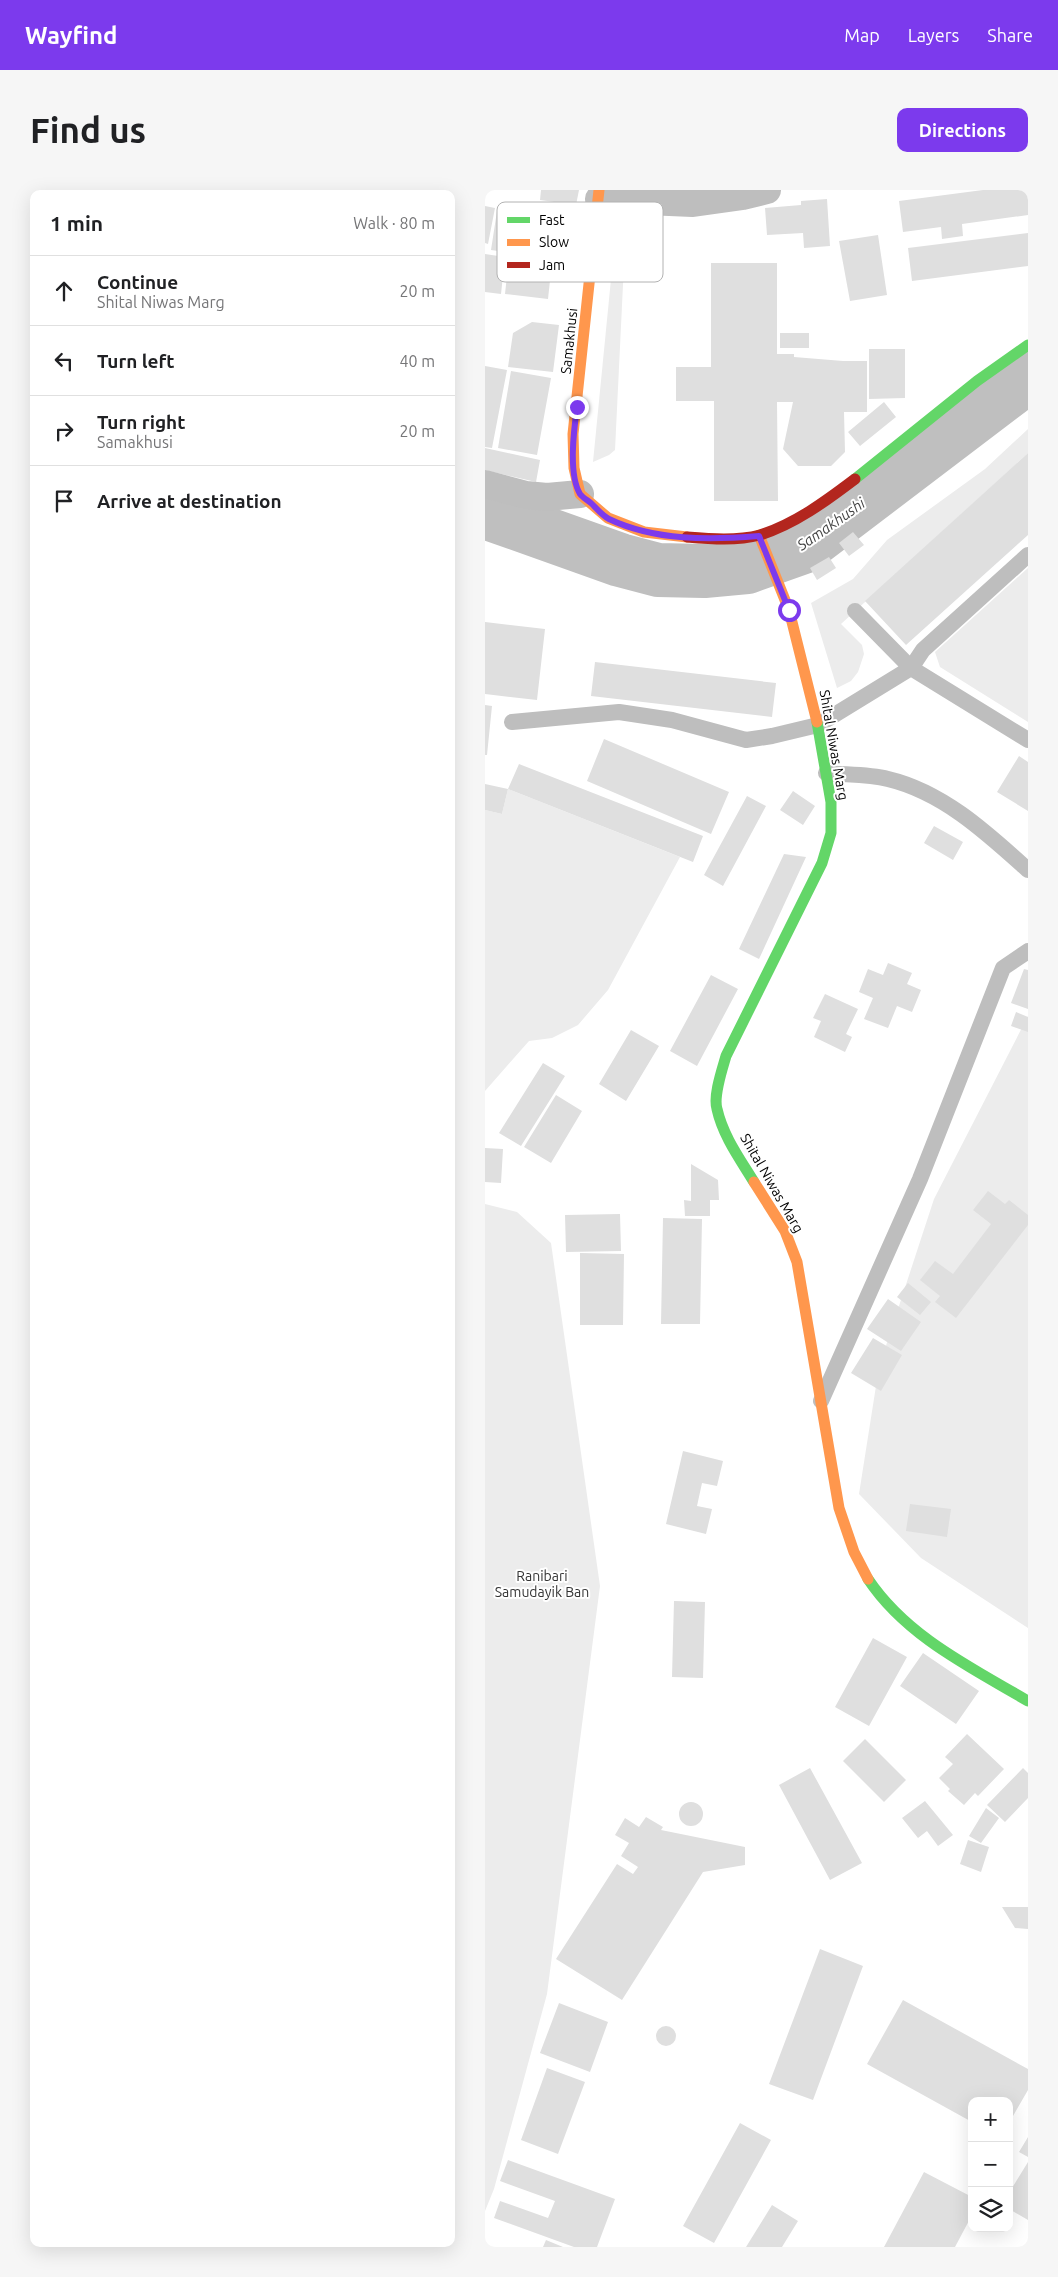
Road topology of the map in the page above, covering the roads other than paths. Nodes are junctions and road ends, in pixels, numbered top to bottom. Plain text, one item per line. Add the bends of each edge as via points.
1 (767, 190) edge
2 (599, 194) edge
3 (589, 282) edge
4 (1028, 345) edge
5 (485, 484) edge
6 (580, 494) junction
7 (759, 536) junction
8 (1028, 555) edge
9 (855, 611) dead end
10 (911, 668) junction
11 (511, 722) dead end
12 (818, 725) junction
13 (1028, 740) edge
14 (826, 773) junction
15 (1028, 870) edge
16 (1028, 951) edge
17 (821, 1404) junction
18 (1028, 1701) edge

1 - 2 street via 693,203
3 - 6 street, Samakhusi via 573,434 574,468
4 - 7 street via 977,381 833,496 797,520
5 - 6 street via 526,495
6 - 7 street via 607,518 644,532 716,539
7 - 12 street, Shital Niwas Marg via 789,610
8 - 10 lane via 923,650
9 - 10 lane
10 - 12 lane
10 - 13 lane
11 - 12 lane via 619,712 671,720 747,740
12 - 14 street, Shital Niwas Marg
14 - 15 lane via 887,779 927,793 980,827
14 - 17 street, Shital Niwas Marg via 831,802 831,833 822,863 726,1056 716,1108 731,1145 785,1231 797,1262
16 - 17 lane via 1003,968 920,1179
17 - 18 street, Shital Niwas Marg via 843,1519 856,1558 876,1591 931,1644

